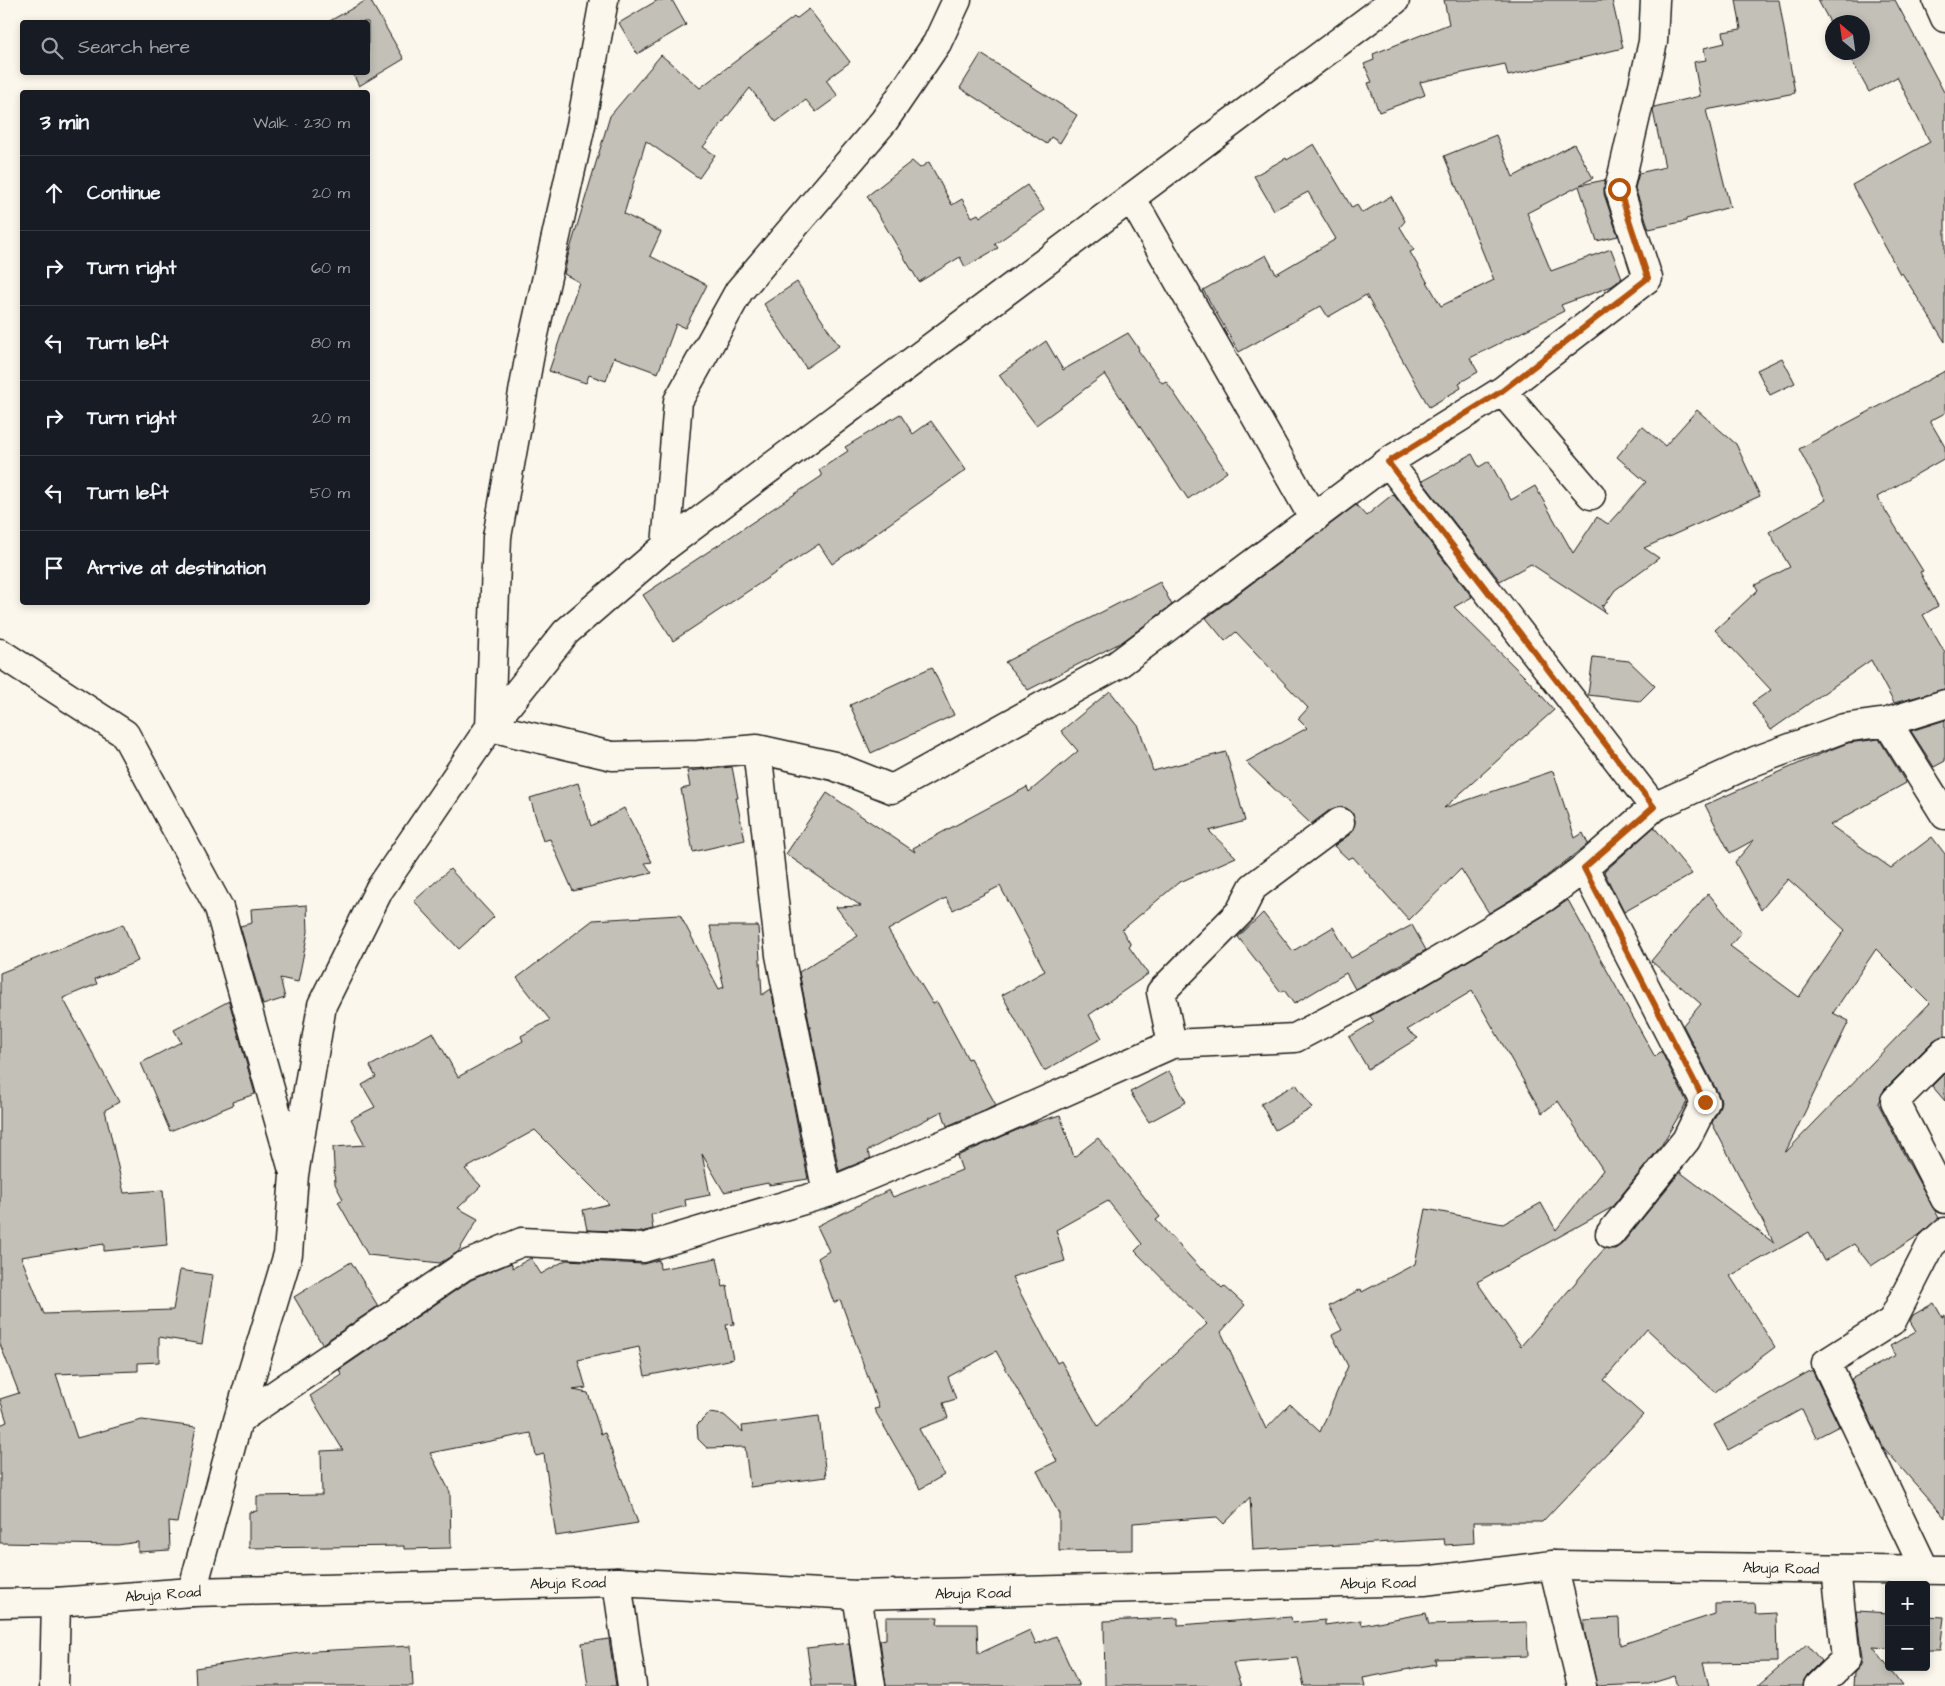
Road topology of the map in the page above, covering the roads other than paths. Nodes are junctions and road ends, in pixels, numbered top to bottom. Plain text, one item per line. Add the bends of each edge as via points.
1 (604, 0) edge
2 (957, 0) edge
3 (1395, 0) edge
4 (1655, 0) edge
5 (1937, 0) edge
6 (1945, 18) edge
7 (1132, 199) junction
8 (1502, 391) junction
9 (1388, 462) junction
10 (1591, 495) dead end
11 (1314, 519) junction
12 (666, 546) junction
13 (0, 654) edge
14 (1945, 704) edge
15 (1887, 722) junction
16 (490, 727) junction
17 (758, 749) junction
18 (1654, 807) junction
19 (1945, 815) edge
20 (1340, 822) dead end
21 (1584, 868) junction
22 (1172, 1044) junction
23 (1945, 1051) edge
24 (294, 1175) junction
25 (827, 1193) junction
26 (1945, 1199) edge
27 (1945, 1232) edge
28 (1610, 1234) dead end
29 (238, 1420) junction
30 (1554, 1565) junction
31 (1836, 1568) junction
32 (1935, 1570) edge
33 (617, 1582) junction
34 (192, 1592) junction
35 (857, 1595) junction
36 (56, 1602) junction
37 (0, 1603) edge
38 (54, 1686) edge
39 (632, 1686) edge
40 (871, 1686) edge
41 (1582, 1686) edge
42 (1818, 1686) edge

1 - 16 street via 581,125 531,348 497,537
2 - 12 street via 937,43 884,121 739,291 678,401
3 - 7 street
4 - 8 street via 1653,42 1619,189 1648,278
5 - 6 street
7 - 11 street
7 - 12 street
8 - 9 street
8 - 10 street
9 - 11 street
9 - 18 street
11 - 17 street via 1117,665 892,789 834,766
12 - 16 street via 566,632
13 - 24 street via 125,734 219,908
14 - 15 street
15 - 18 street via 1844,728 1755,761
15 - 19 street
16 - 17 street via 612,756
16 - 24 street via 380,890 322,1005
17 - 25 street via 780,955
18 - 21 street
20 - 22 street via 1253,887 1240,912 1162,992
21 - 22 street via 1544,898 1411,977 1294,1038
21 - 28 street via 1705,1102 1686,1140
22 - 25 street
23 - 26 street via 1895,1101
24 - 29 street via 288,1254
25 - 29 street via 643,1248 522,1242 464,1266
27 - 32 street via 1931,1245 1892,1321 1826,1363
29 - 34 street
30 - 31 street, Abuja Road
30 - 35 street, Abuja Road via 1424,1581
30 - 41 street
31 - 32 street, Abuja Road
31 - 42 street via 1846,1659
33 - 34 street, Abuja Road
33 - 35 street, Abuja Road
33 - 39 street
34 - 36 street, Abuja Road
35 - 40 street
36 - 37 street, Abuja Road
36 - 38 street

